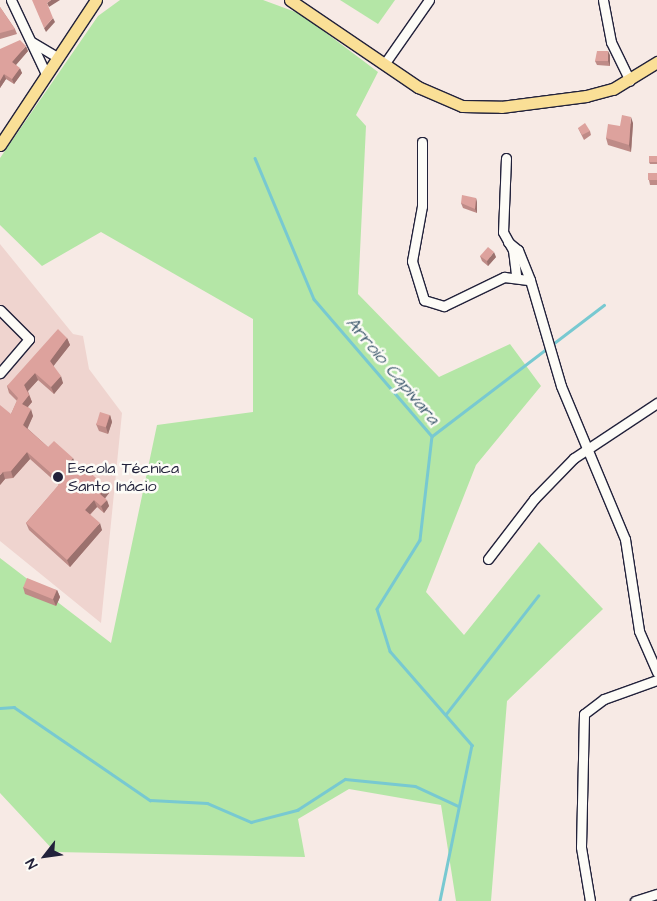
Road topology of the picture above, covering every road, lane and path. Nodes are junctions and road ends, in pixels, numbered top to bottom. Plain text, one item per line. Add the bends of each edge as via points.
1 (11, 0) edge
2 (96, 0) edge
3 (290, 0) edge
4 (429, 0) edge
5 (603, 0) edge
6 (32, 42) junction
7 (57, 57) junction
8 (657, 62) edge
9 (385, 63) junction
10 (46, 74) junction
11 (630, 81) junction
12 (422, 142) dead end
13 (0, 145) edge
14 (506, 158) dead end
15 (508, 242) junction
16 (516, 275) junction
17 (530, 280) junction
18 (0, 310) edge
19 (0, 373) edge
20 (657, 403) edge
21 (589, 444) junction
22 (488, 559) dead end
23 (657, 672) edge
24 (657, 680) edge
25 (657, 894) edge
26 (590, 901) edge
27 (635, 901) edge

1 - 6 street
2 - 7 main road
3 - 9 main road
4 - 9 street
5 - 11 street via 609,35
6 - 7 street
6 - 10 street
7 - 10 main road
8 - 11 main road
9 - 11 main road via 449,103 474,107 586,96
10 - 13 main road
12 - 16 street via 422,206 412,261 424,300 444,306 498,279
14 - 15 street via 503,232
15 - 16 street
15 - 17 street via 518,250
16 - 17 street
17 - 21 street via 561,386
18 - 19 street via 29,339
20 - 21 street
21 - 22 street via 534,500
21 - 23 street via 625,539 639,631
24 - 26 street via 604,699 584,714 580,828
25 - 27 street

